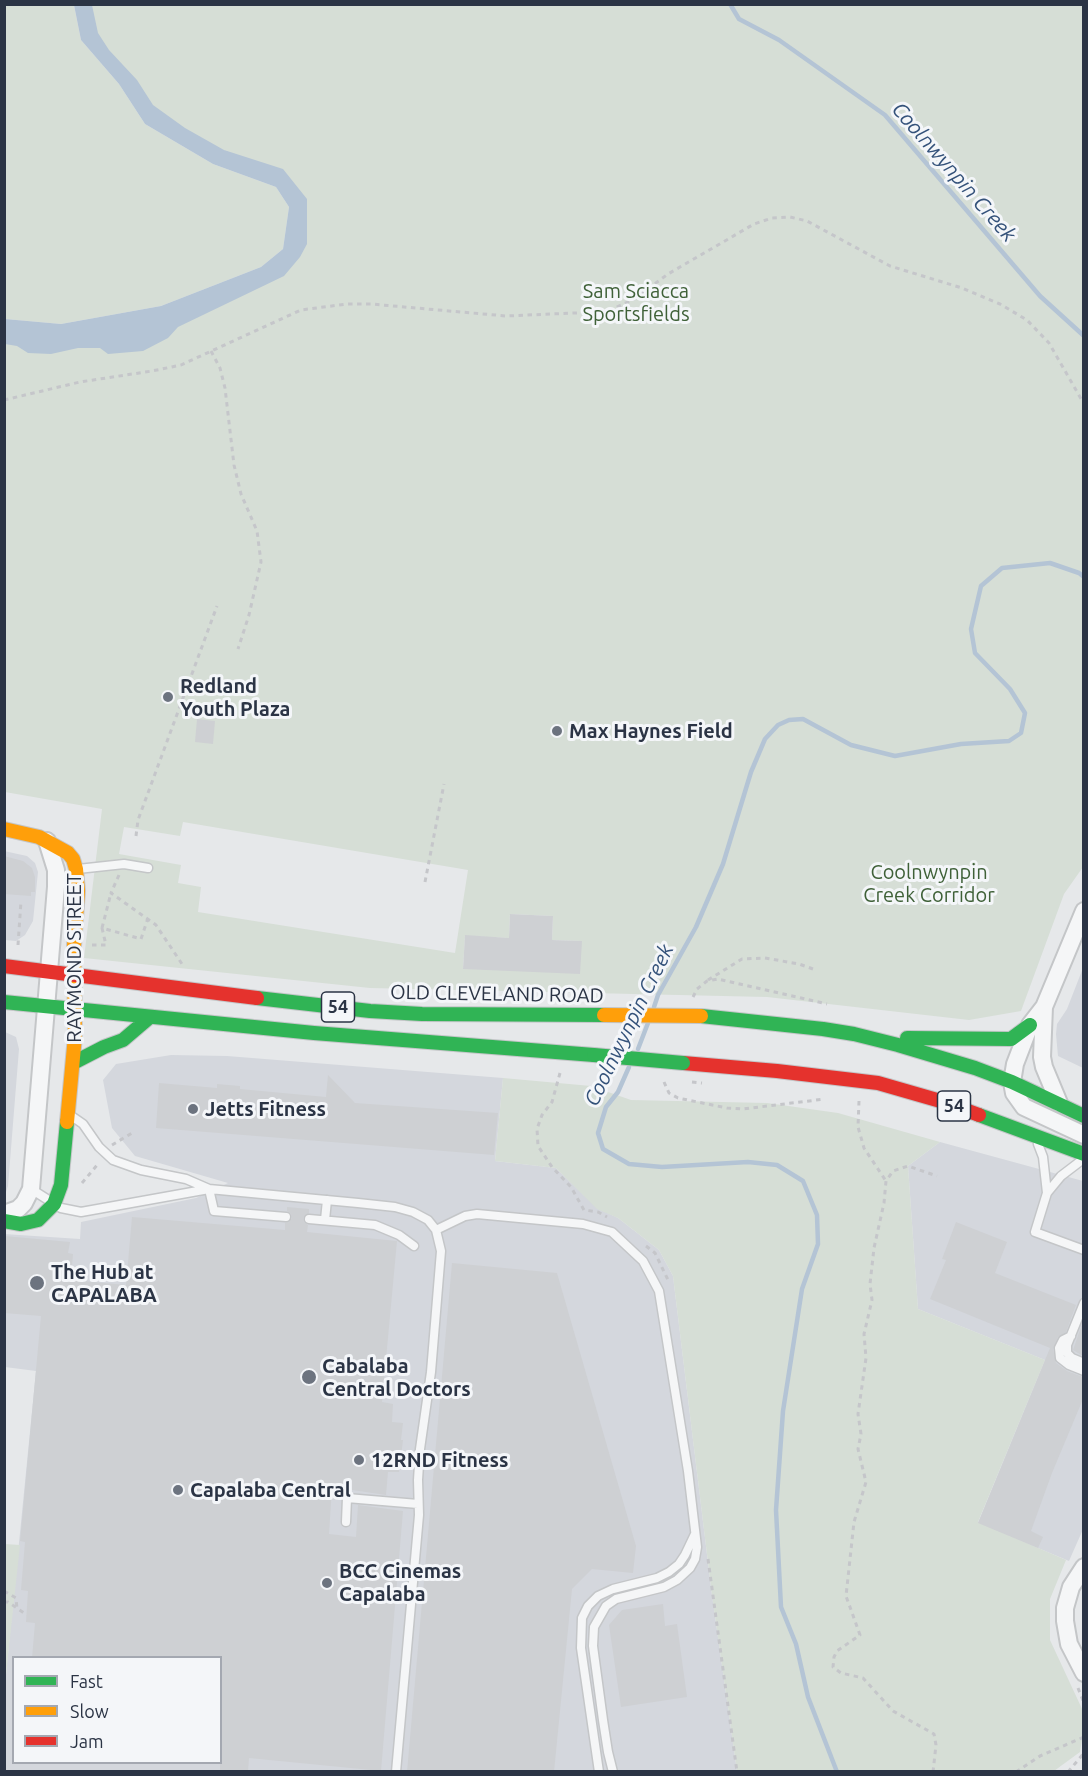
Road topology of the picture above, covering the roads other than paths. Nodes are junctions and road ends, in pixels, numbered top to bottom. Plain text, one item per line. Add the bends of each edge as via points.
1 (4, 829) edge
2 (47, 841) junction
3 (148, 868) dead end
4 (76, 869) junction
5 (56, 870) junction
6 (1083, 911) edge
7 (4, 966) edge
8 (48, 971) junction
9 (74, 975) junction
10 (4, 1002) edge
11 (46, 1006) junction
12 (1044, 1007) junction
13 (75, 1009) junction
14 (150, 1017) junction
15 (1030, 1025) junction
16 (823, 1029) junction
17 (873, 1038) junction
18 (829, 1044) dead end
19 (830, 1061) dead end
20 (73, 1063) junction
21 (820, 1076) junction
22 (1012, 1082) junction
23 (1059, 1103) junction
24 (68, 1113) junction
25 (1083, 1116) edge
26 (1033, 1135) junction
27 (1083, 1135) edge
28 (1083, 1154) edge
29 (1083, 1159) edge
30 (31, 1189) junction
31 (209, 1189) junction
32 (1047, 1193) junction
33 (327, 1200) junction
34 (54, 1204) junction
35 (4, 1214) edge
36 (286, 1217) dead end
37 (309, 1219) dead end
38 (325, 1220) junction
39 (4, 1221) edge
40 (436, 1230) junction
41 (414, 1246) dead end
42 (1083, 1250) edge
43 (1083, 1303) edge
44 (1071, 1336) junction
45 (1083, 1363) edge
46 (1083, 1371) edge
47 (418, 1504) junction
48 (346, 1522) dead end
49 (695, 1533) junction
50 (1083, 1567) edge
51 (1083, 1673) edge
52 (396, 1772) edge
53 (599, 1772) edge
54 (613, 1772) edge

1 - 2 main road
2 - 4 main road, RAYMOND STREET via 68,853
2 - 5 street, RAYMOND STREET
3 - 4 lane via 124,864
4 - 5 lane
4 - 9 main road, RAYMOND STREET
5 - 8 street, RAYMOND STREET
6 - 12 street
7 - 8 main road, OLD CLEVELAND ROAD / 54
8 - 9 main road, OLD CLEVELAND ROAD / 54
8 - 11 street, RAYMOND STREET
9 - 13 main road, RAYMOND STREET
9 - 16 main road, OLD CLEVELAND ROAD / 54, bridge via 370,1011 701,1016
10 - 11 main road, 54
11 - 13 main road, 54
11 - 30 street, RAYMOND STREET
12 - 15 street
12 - 23 street via 1042,1057
13 - 14 main road, 54
13 - 20 main road, RAYMOND STREET
14 - 20 main road via 123,1040
14 - 21 main road, 54, bridge
15 - 17 main road via 1011,1039 1003,1040
15 - 22 street
16 - 17 main road, OLD CLEVELAND ROAD / 54
16 - 18 main road
17 - 22 main road, OLD CLEVELAND ROAD / 54
19 - 21 main road
20 - 24 main road, RAYMOND STREET
21 - 26 main road, 54 via 910,1091
22 - 23 main road, OLD CLEVELAND ROAD / 54
22 - 27 street via 1024,1107
23 - 25 main road, OLD CLEVELAND ROAD / 54
24 - 31 lane via 83,1124 113,1160
24 - 34 main road, RAYMOND STREET via 61,1185
26 - 28 main road, 54
26 - 32 lane via 1042,1149
29 - 32 lane via 1060,1176
30 - 34 lane
30 - 35 street via 18,1209
31 - 33 lane
31 - 34 lane via 81,1212
31 - 36 lane via 214,1211
32 - 42 lane via 1035,1232
33 - 38 lane
33 - 40 lane via 413,1212
34 - 39 main road via 38,1220 21,1224
37 - 38 lane
38 - 41 lane via 375,1225 399,1234
40 - 47 lane via 441,1251
40 - 49 lane via 477,1214 583,1224 612,1232 643,1261 659,1290
43 - 44 lane
44 - 45 lane via 1067,1353
44 - 46 lane via 1059,1348 1060,1358
47 - 48 lane via 347,1498
47 - 52 lane
49 - 53 lane via 685,1556 669,1572 598,1596 582,1618 581,1648
49 - 54 lane via 695,1559 690,1568 664,1587 616,1599 606,1606 594,1627 601,1708
50 - 51 street via 1071,1587 1065,1621

